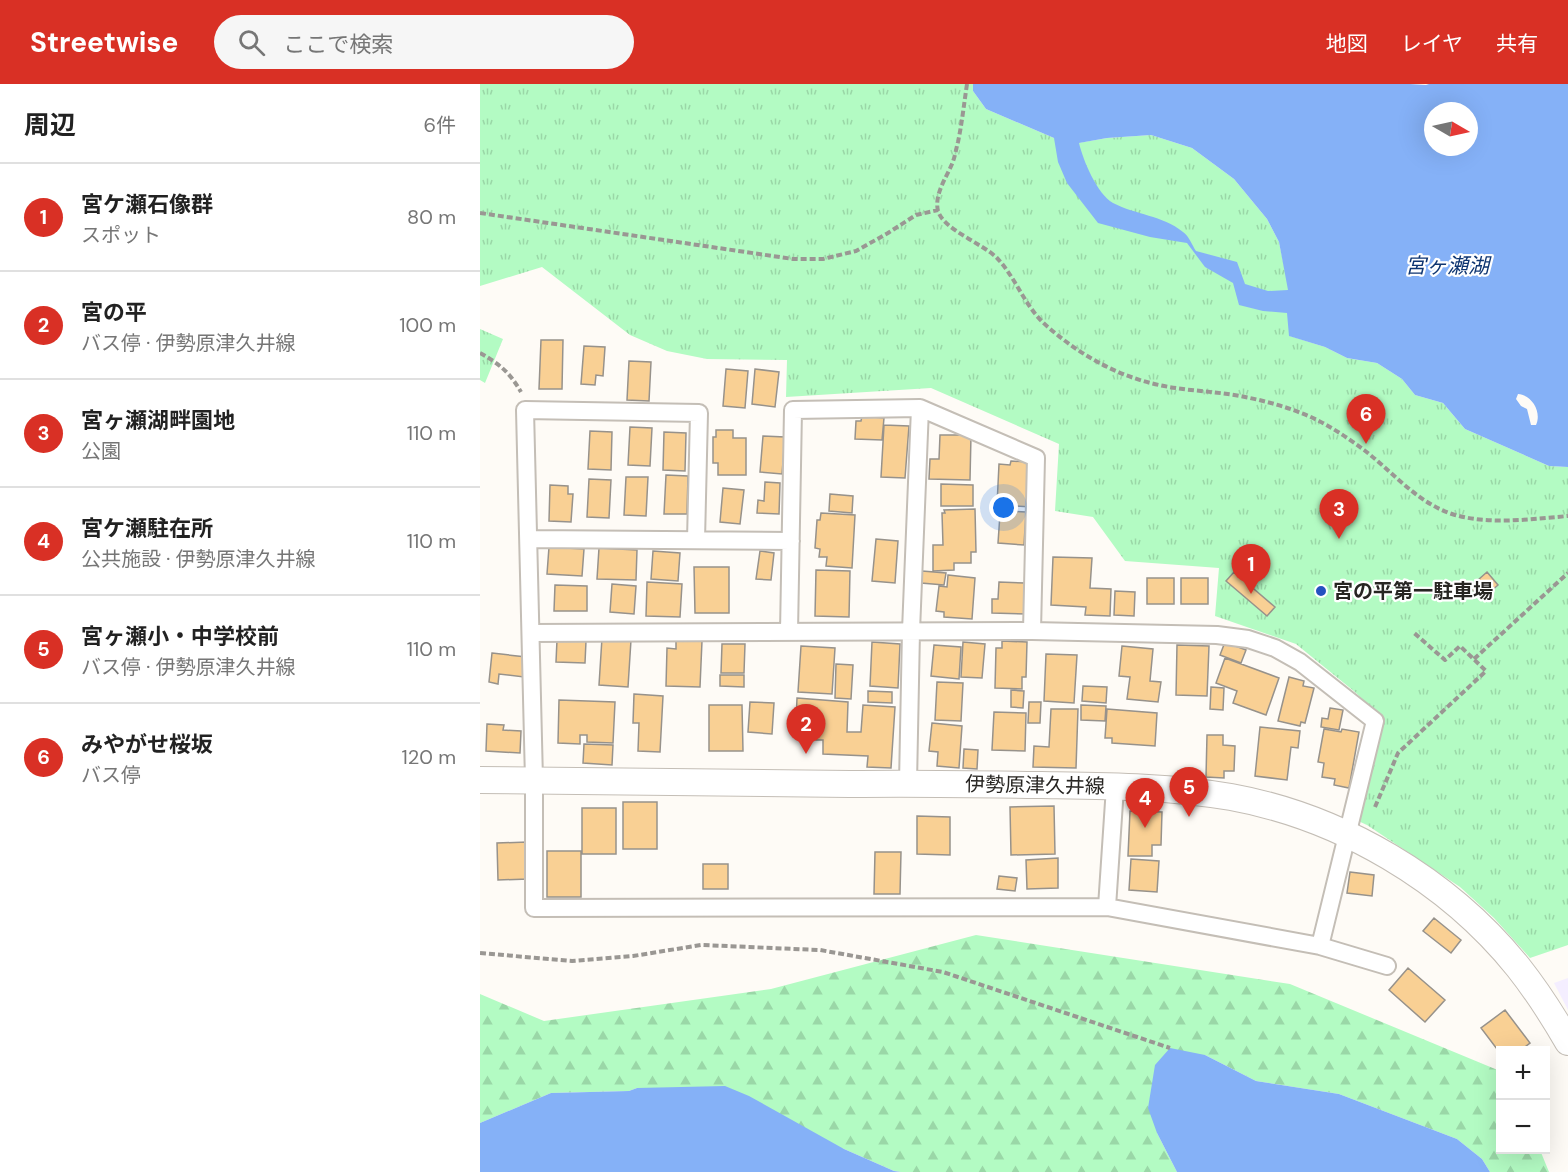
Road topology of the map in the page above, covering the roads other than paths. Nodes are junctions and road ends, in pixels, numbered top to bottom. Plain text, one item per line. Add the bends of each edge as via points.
1 (920, 408) junction
2 (528, 539) junction
3 (696, 540) junction
4 (791, 541) junction
5 (911, 631) junction
6 (1032, 631) junction
7 (789, 632) junction
8 (531, 633) junction
9 (480, 780) edge
10 (534, 780) junction
11 (908, 783) junction
12 (1115, 787) junction
13 (1347, 834) junction
14 (1107, 908) junction
15 (1320, 946) junction
16 (1387, 966) dead end
17 (1568, 1042) edge

1 - 4 street via 793,410
1 - 5 street
1 - 6 street via 1036,458
2 - 3 street
2 - 3 street via 525,410 699,413
2 - 8 street
3 - 4 street
4 - 7 street
5 - 6 street
5 - 7 street
5 - 11 street
6 - 13 street via 1217,635 1248,639 1300,662 1376,721
7 - 8 street
8 - 10 street
9 - 10 main road, 伊勢原津久井線
10 - 11 main road, 伊勢原津久井線
10 - 14 street via 534,908
11 - 12 main road, 伊勢原津久井線
12 - 13 main road, 伊勢原津久井線 via 1174,789 1232,797 1287,810
12 - 14 street
13 - 15 street
13 - 17 main road, 伊勢原津久井線 via 1436,888 1477,923 1517,966
14 - 15 street
15 - 16 street

